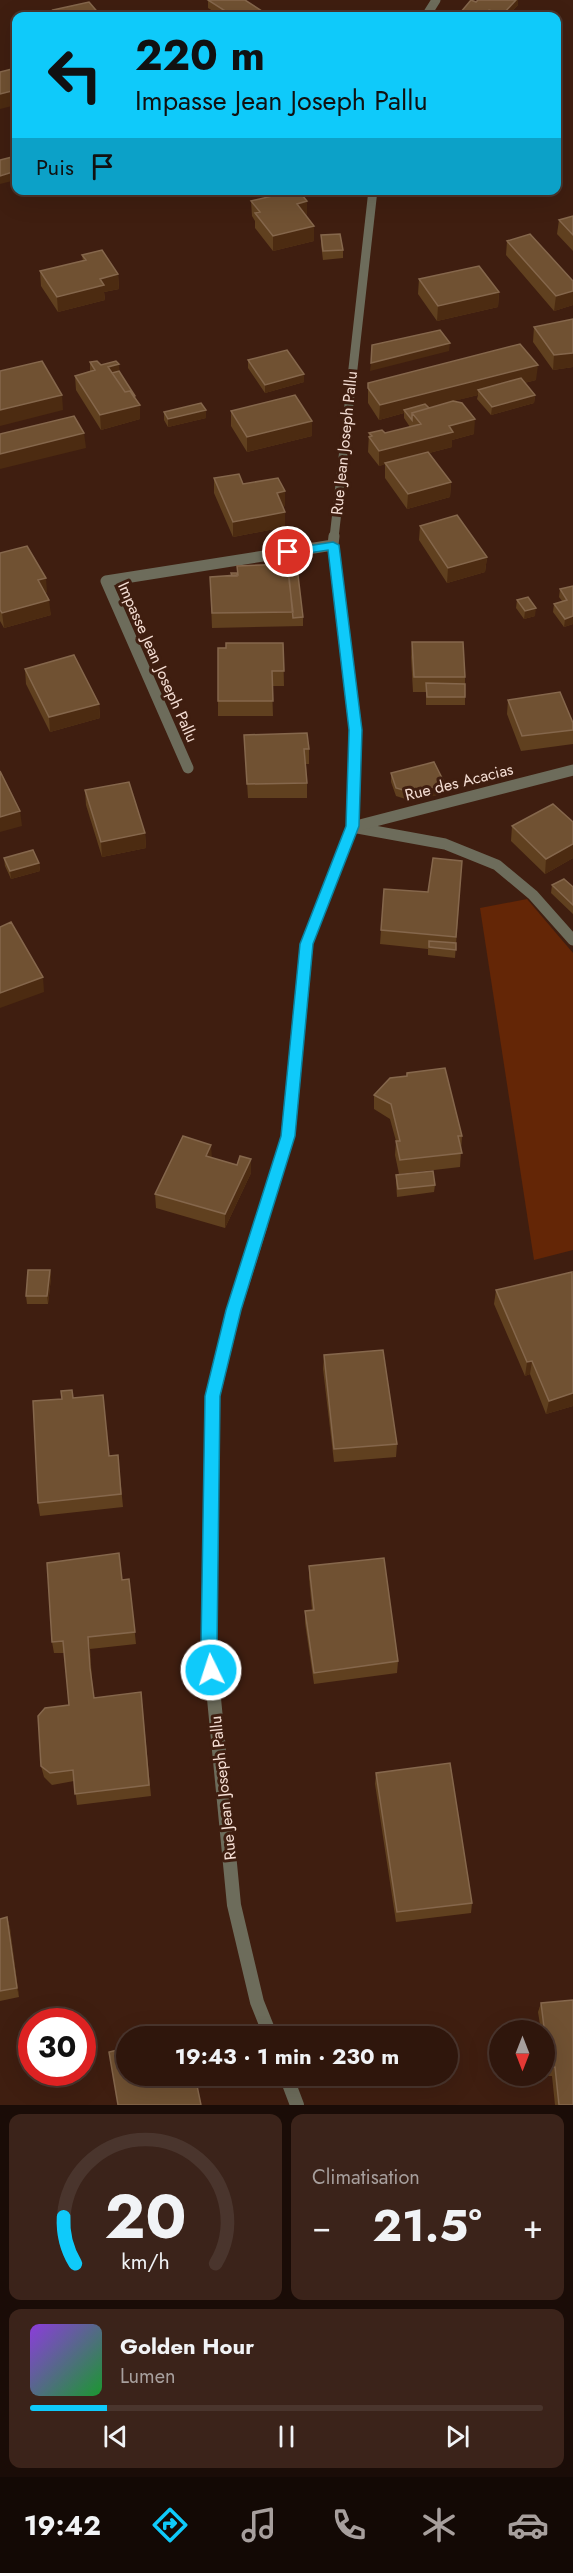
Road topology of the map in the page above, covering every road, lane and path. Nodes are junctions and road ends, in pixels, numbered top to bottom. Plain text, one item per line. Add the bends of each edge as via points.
1 (372, 195) edge
2 (333, 545) junction
3 (188, 768) dead end
4 (573, 770) edge
5 (352, 826) junction
6 (573, 940) edge
7 (267, 2026) edge
8 (290, 2086) edge
9 (297, 2105) edge

1 - 2 street, Rue Jean Joseph Pallu
2 - 3 street, Impasse Jean Joseph Pallu via 106,581
2 - 5 street, Rue Jean Joseph Pallu via 356,730
4 - 5 street, Rue des Acacias
5 - 6 street via 445,844 497,865 533,895
5 - 7 street, Rue Jean Joseph Pallu via 307,944 288,1136 234,1310 213,1396 209,1647 234,1905 257,2002
8 - 9 street

